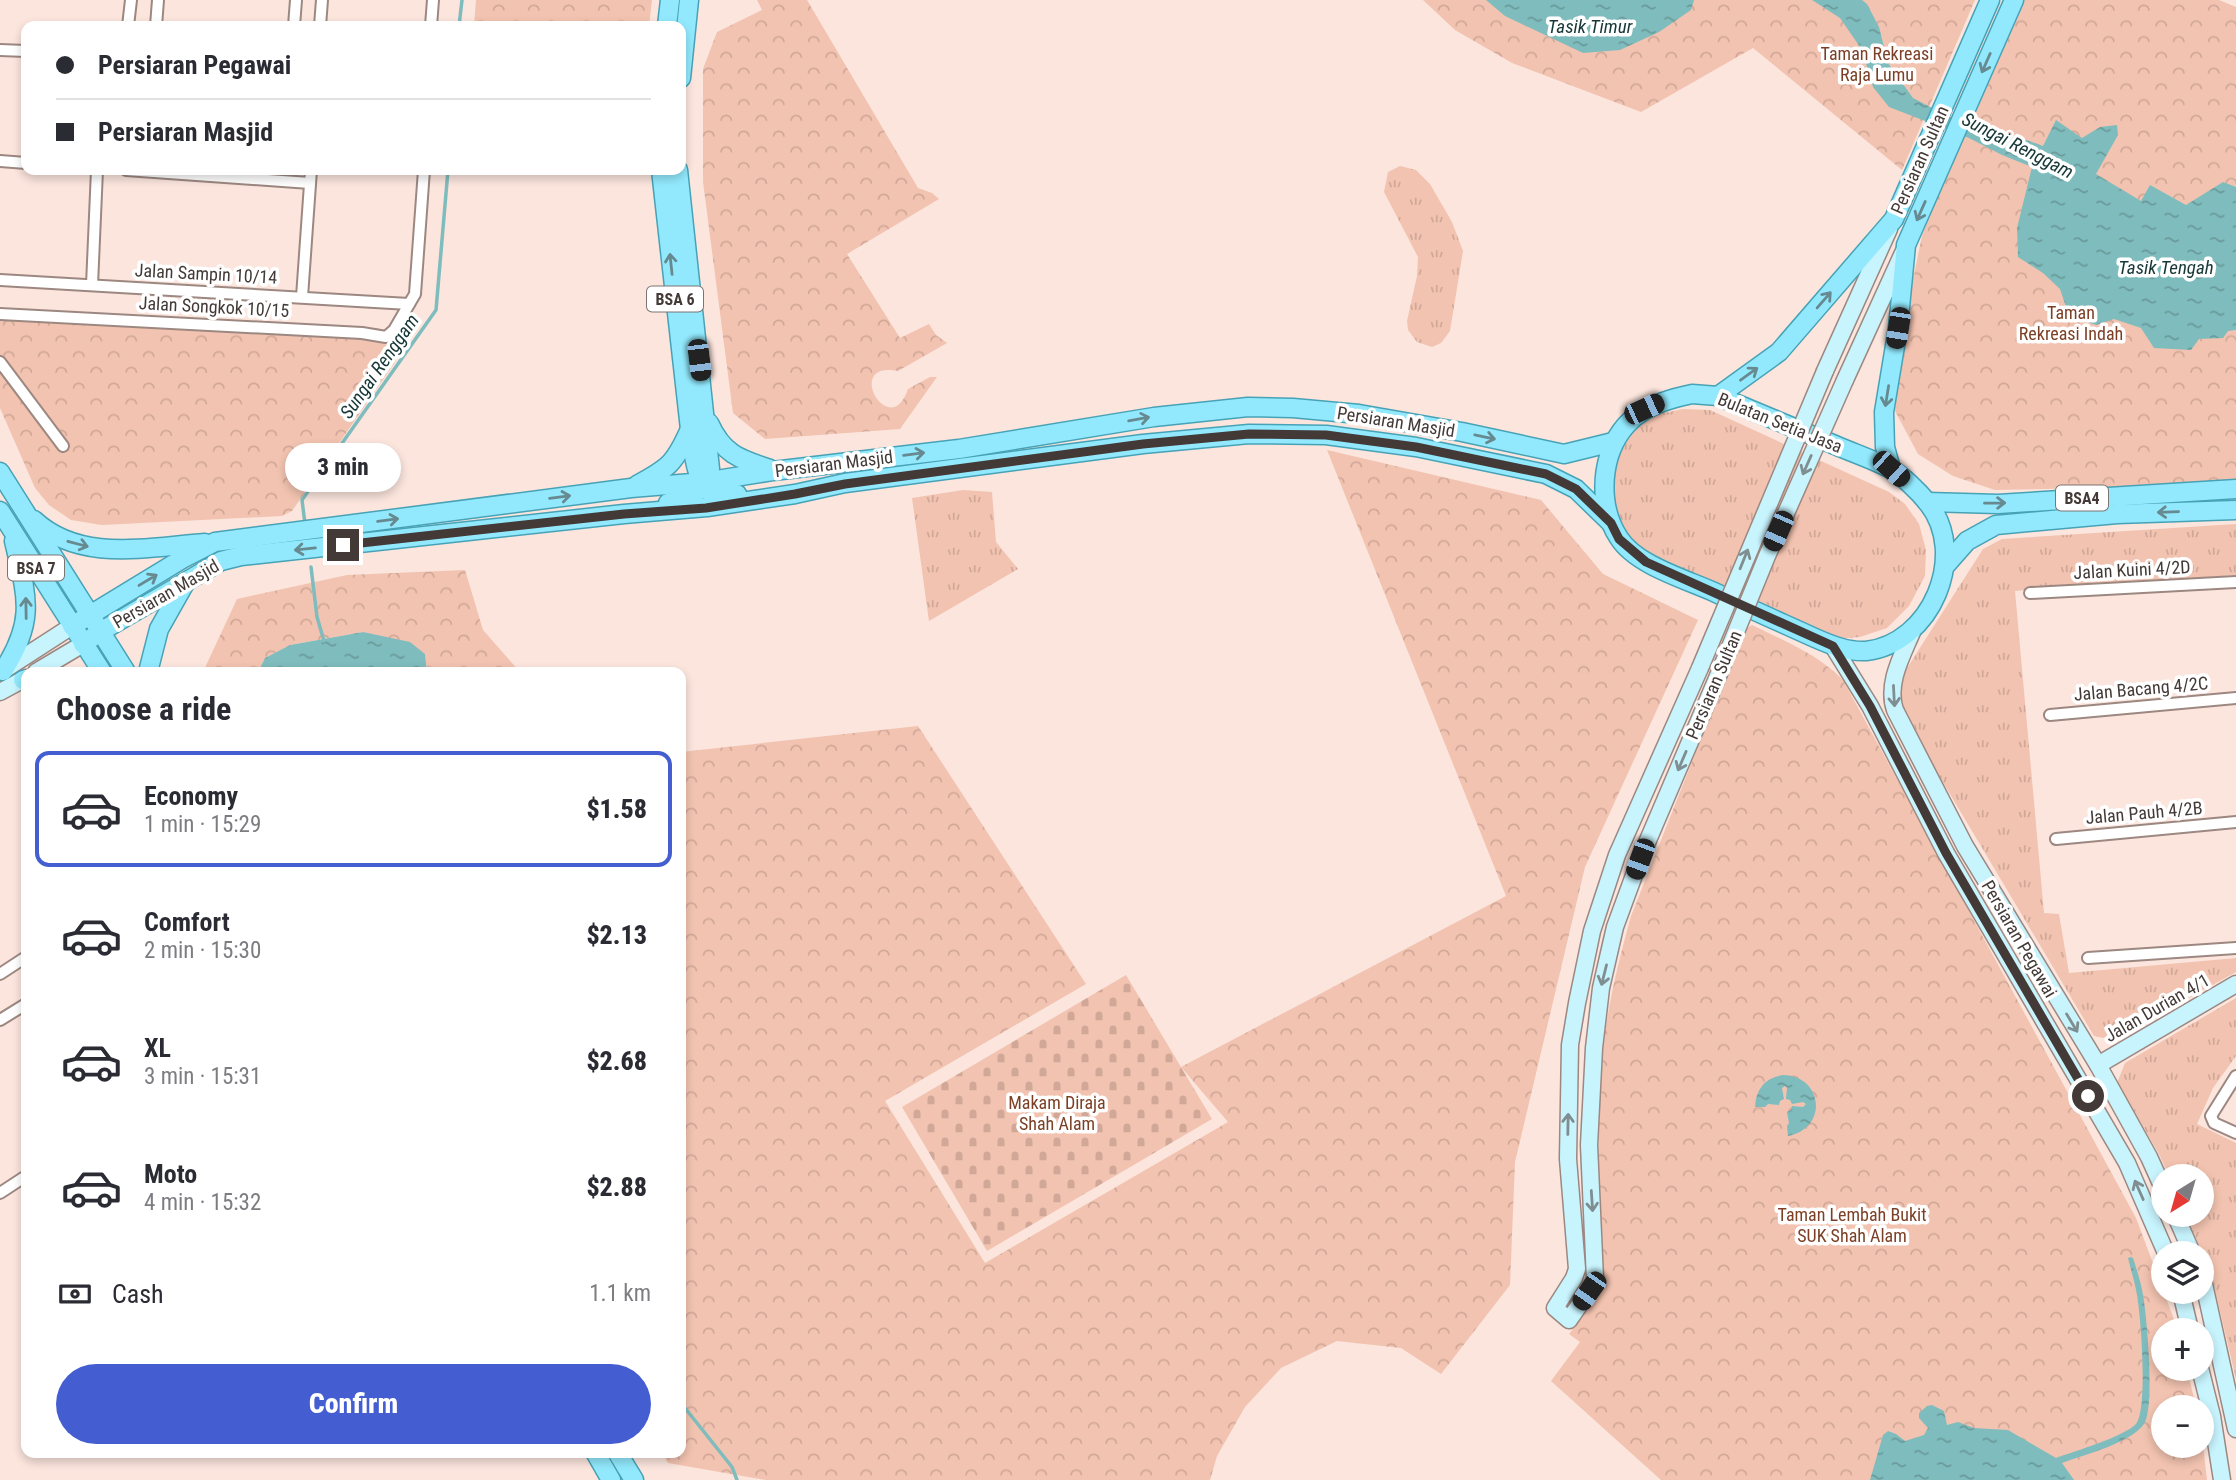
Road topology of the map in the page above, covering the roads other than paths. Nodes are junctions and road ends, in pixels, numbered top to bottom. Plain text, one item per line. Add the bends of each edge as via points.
1 (131, 0) edge
2 (158, 0) edge
3 (296, 0) edge
4 (322, 0) edge
5 (433, 0) edge
6 (670, 0) edge
7 (690, 0) edge
8 (1990, 0) edge
9 (2014, 0) edge
10 (132, 21) edge
11 (156, 21) edge
12 (294, 21) edge
13 (320, 21) edge
14 (431, 21) edge
15 (668, 21) edge
16 (686, 35) edge
17 (0, 50) edge
18 (21, 51) edge
19 (0, 162) edge
20 (21, 163) edge
21 (97, 175) edge
22 (197, 175) edge
23 (311, 175) edge
24 (424, 175) edge
25 (662, 175) edge
26 (679, 175) edge
27 (310, 183) junction
28 (1894, 219) junction
29 (1906, 244) junction
30 (0, 280) edge
31 (92, 285) junction
32 (302, 297) junction
33 (409, 304) junction
34 (0, 314) edge
35 (0, 362) edge
36 (1718, 396) junction
37 (705, 414) junction
38 (690, 429) junction
39 (1613, 442) junction
40 (63, 446) dead end
41 (1891, 469) junction
42 (773, 471) junction
43 (0, 472) edge
44 (704, 482) junction
45 (845, 484) junction
46 (631, 488) junction
47 (2236, 489) edge
48 (1927, 502) junction
49 (22, 508) junction
50 (2236, 510) edge
51 (0, 511) edge
52 (624, 514) junction
53 (1611, 523) junction
54 (11, 528) junction
55 (215, 542) junction
56 (1945, 566) junction
57 (187, 580) junction
58 (2236, 582) edge
59 (2031, 593) dead end
60 (89, 615) junction
61 (72, 626) junction
62 (100, 632) junction
63 (1912, 632) junction
64 (83, 644) junction
65 (1833, 646) junction
66 (45, 667) edge
67 (99, 667) edge
68 (123, 667) edge
69 (149, 667) edge
70 (1, 672) edge
71 (21, 681) edge
72 (0, 692) edge
73 (2236, 698) edge
74 (2050, 715) dead end
75 (2236, 822) edge
76 (2056, 839) dead end
77 (2236, 948) edge
78 (2088, 958) dead end
79 (21, 960) edge
80 (0, 974) edge
81 (2236, 984) edge
82 (21, 1006) edge
83 (0, 1020) edge
84 (2098, 1065) junction
85 (2236, 1076) edge
86 (2236, 1133) edge
87 (2153, 1164) edge
88 (21, 1179) edge
89 (0, 1193) edge
90 (2161, 1241) edge
91 (2208, 1304) edge
92 (2203, 1381) edge
93 (2236, 1429) edge
94 (598, 1458) edge
95 (621, 1458) edge
96 (611, 1480) edge
97 (634, 1480) edge
98 (2222, 1480) edge

1 - 10 street
2 - 11 street
3 - 12 street
4 - 13 street
5 - 14 street
6 - 15 main road
7 - 16 main road
8 - 28 main road, Persiaran Sultan
9 -> 29 main road, Persiaran Sultan
17 - 18 street
19 - 20 street
21 - 31 street
22 - 27 street
23 - 27 street
24 - 33 street via 417,284
38 -> 25 main road, BSA 6
26 - 37 main road, BSA 6
27 - 32 street
29 -> 28 street, Persiaran Sultan, bridge via 1767,556 1615,927 1594,1048 1589,1145 1595,1279 1569,1320 1555,1308 1577,1269 1568,1158 1570,1045 1592,931 1617,855
36 -> 28 main road via 1779,352
29 -> 41 main road via 1884,412
30 - 31 street, Jalan Sampin 10/14
31 - 32 street, Jalan Sampin 10/14
32 - 33 street, Jalan Sampin 10/14
33 - 34 street, Jalan Songkok 10/15 via 386,337
35 - 40 street
36 - 39 main road, Bulatan Setia Jasa via 1692,394 1664,400 1632,418
36 - 41 main road, Bulatan Setia Jasa
37 - 42 main road via 731,454
37 - 44 main road, BSA 6 via 710,469
38 - 44 main road, BSA 6 via 697,471
38 - 46 main road via 664,471
42 -> 39 main road, Persiaran Masjid via 1248,407 1359,414 1564,454
39 - 53 main road, Bulatan Setia Jasa via 1604,473
41 - 48 main road, Bulatan Setia Jasa
42 - 44 main road, Persiaran Masjid
43 - 49 main road, BSA 7
44 - 45 main road via 721,496
44 - 46 main road, Persiaran Masjid
44 - 52 main road via 681,501
45 - 52 main road, Persiaran Masjid via 706,508
45 - 53 main road, Persiaran Masjid via 1156,443 1249,434 1326,435 1416,447 1546,474 1576,489
55 -> 46 main road, Persiaran Masjid
48 -> 47 main road, BSA4 via 1998,504
48 - 56 main road, Bulatan Setia Jasa via 1940,526
49 -> 55 main road via 46,531 83,546 106,550
49 - 60 main road, BSA 7
50 -> 56 main road, BSA4 via 1996,525 1967,541
51 - 54 main road, BSA 7
52 -> 57 main road, Persiaran Masjid via 242,556 221,561
53 - 65 main road, Bulatan Setia Jasa via 1619,539 1646,562
54 - 61 main road, BSA 7
70 -> 54 main road via 18,648 26,619 24,584
60 -> 55 main road, Persiaran Masjid
56 - 63 main road, Bulatan Setia Jasa via 1940,588
57 - 62 main road, Persiaran Masjid
57 - 69 main road via 159,629
58 - 59 street, Jalan Kuini 4/2D
60 - 61 main road, Persiaran Masjid
60 - 62 main road, BSA 7
61 - 64 main road, BSA 7
61 - 70 street
62 - 64 main road, Persiaran Masjid
62 - 68 main road, BSA 7
63 - 65 main road, Bulatan Setia Jasa via 1868,651
63 -> 84 street, Persiaran Pegawai via 1890,696 1895,710 1965,846
64 - 66 street
64 - 67 main road, BSA 7
90 -> 65 street, Persiaran Pegawai via 2127,1163 1946,853 1870,706
71 - 72 street
73 - 74 street, Jalan Bacang 4/2C
75 - 76 street, Jalan Pauh 4/2B
77 - 78 street
79 - 80 street
81 - 84 street, Jalan Durian 4/1
82 - 83 street
84 - 87 street, Persiaran Pegawai
85 - 86 street via 2211,1119
88 - 89 street
91 - 93 street
92 - 98 street
94 - 96 main road
95 - 97 main road

